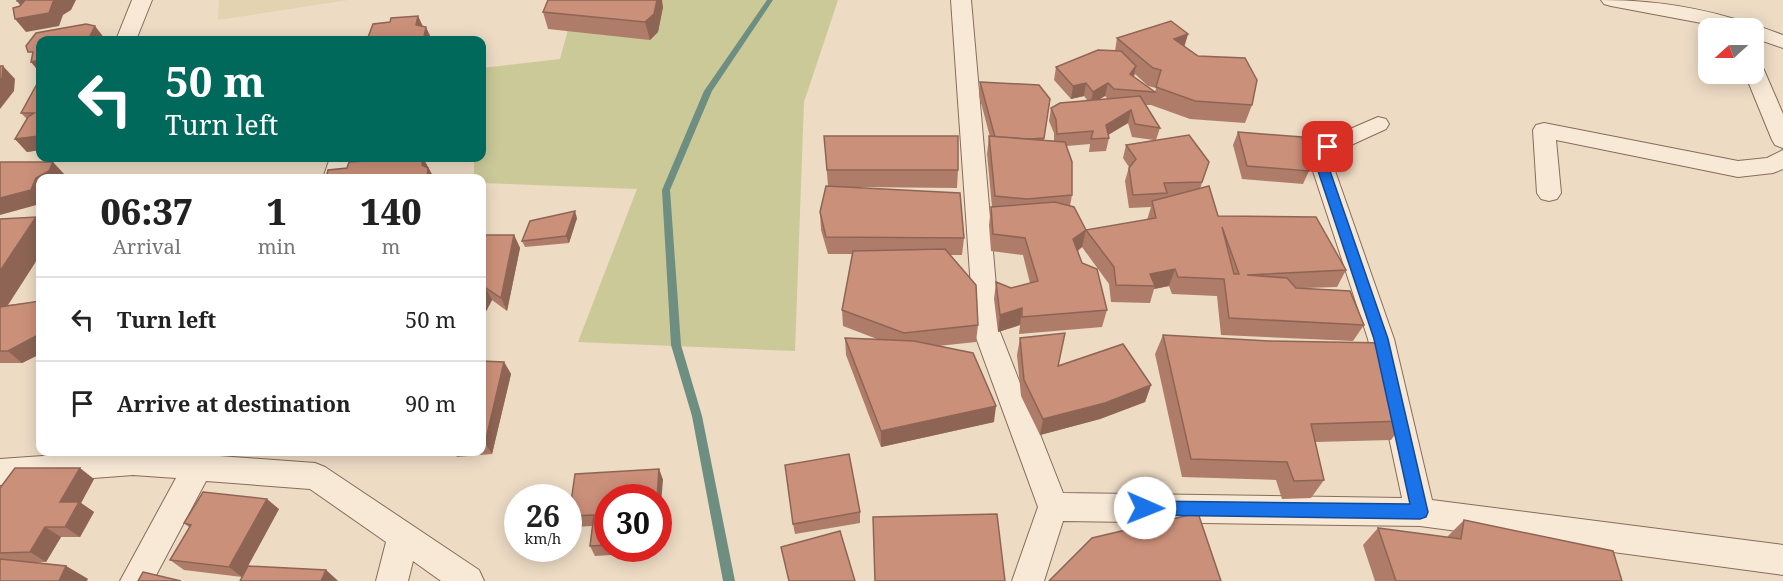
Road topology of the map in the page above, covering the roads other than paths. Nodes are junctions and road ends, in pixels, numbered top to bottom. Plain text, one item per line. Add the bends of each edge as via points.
1 (142, 0) edge
2 (961, 0) edge
3 (1611, 0) edge
4 (1711, 0) edge
5 (1698, 18) edge
6 (1722, 18) edge
7 (1764, 35) edge
8 (128, 36) edge
9 (1783, 42) edge
10 (1760, 84) edge
11 (1378, 124) dead end
12 (1783, 140) edge
13 (1783, 158) edge
14 (1549, 193) dead end
15 (203, 459) edge
16 (0, 472) edge
17 (1053, 507) junction
18 (1420, 512) junction
19 (403, 537) junction
20 (1783, 560) edge
21 (136, 581) edge
22 (392, 581) edge
23 (468, 581) edge
24 (1028, 581) edge

1 - 8 street
2 - 17 street via 987,332
3 - 5 street
4 - 6 street
7 - 9 street
10 - 12 street
11 - 18 street via 1328,147 1323,168 1381,339
13 - 14 street via 1773,165 1738,168 1544,130
15 - 16 street
15 - 19 street via 315,476
15 - 21 street
17 - 18 street
17 - 24 street
18 - 20 street
19 - 22 street
19 - 23 street

